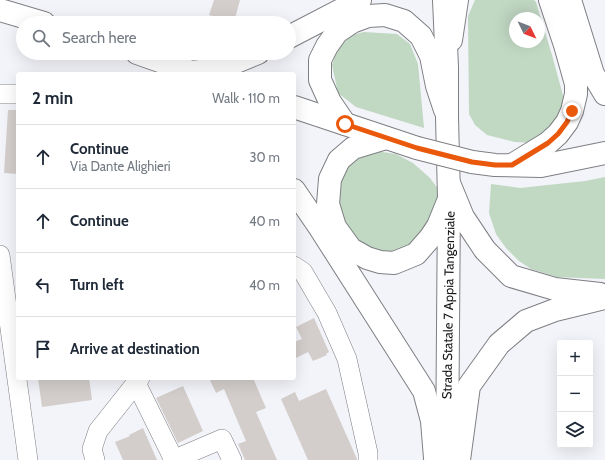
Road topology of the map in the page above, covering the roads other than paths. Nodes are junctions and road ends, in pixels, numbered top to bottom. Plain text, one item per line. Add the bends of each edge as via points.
1 (360, 0) edge
2 (444, 0) edge
3 (457, 0) edge
4 (550, 0) edge
5 (570, 0) edge
6 (0, 10) edge
7 (20, 16) edge
8 (296, 33) edge
9 (157, 60) edge
10 (241, 60) edge
11 (447, 67) junction
12 (190, 72) edge
13 (200, 72) edge
14 (0, 94) edge
15 (16, 94) edge
16 (605, 94) edge
17 (296, 108) edge
18 (447, 117) junction
19 (345, 124) junction
20 (386, 138) junction
21 (604, 154) edge
22 (512, 165) junction
23 (449, 190) junction
24 (296, 193) edge
25 (0, 255) edge
26 (296, 267) edge
27 (605, 296) edge
28 (16, 372) edge
29 (17, 380) edge
30 (138, 380) edge
31 (439, 459) edge
32 (28, 460) edge
33 (95, 460) edge
34 (174, 460) edge
35 (232, 460) edge
36 (368, 460) edge
37 (460, 460) edge

1 - 8 main road
2 - 11 main road
3 - 11 main road
4 - 22 main road via 576,84 576,94 572,111 558,134
5 - 16 main road via 593,74
6 - 7 main road
9 - 12 main road
10 - 13 main road via 219,69
11 - 18 main road
14 - 15 street
17 - 19 main road
18 - 19 main road via 431,56 421,36 404,21 384,14 352,22 336,32 320,60 320,80 330,102
18 - 23 main road, Strada Statale 7 Appia Tangenziale
19 - 20 main road
20 - 22 main road, bridge via 472,162
20 - 23 main road via 354,148 339,160 330,178 328,204 335,227 351,250 380,262 394,263 416,254 438,226
21 - 22 main road via 541,166
23 - 27 main road via 485,250 511,276 555,289
23 - 31 main road, Strada Statale 7 Appia Tangenziale via 447,412
24 - 31 main road via 424,391
25 - 28 street
26 - 36 street via 303,272 326,313 347,359
27 - 37 main road via 526,321 499,344 469,386
29 - 32 street
30 - 33 street via 98,431 92,449
30 - 34 street
34 - 35 street via 222,439

